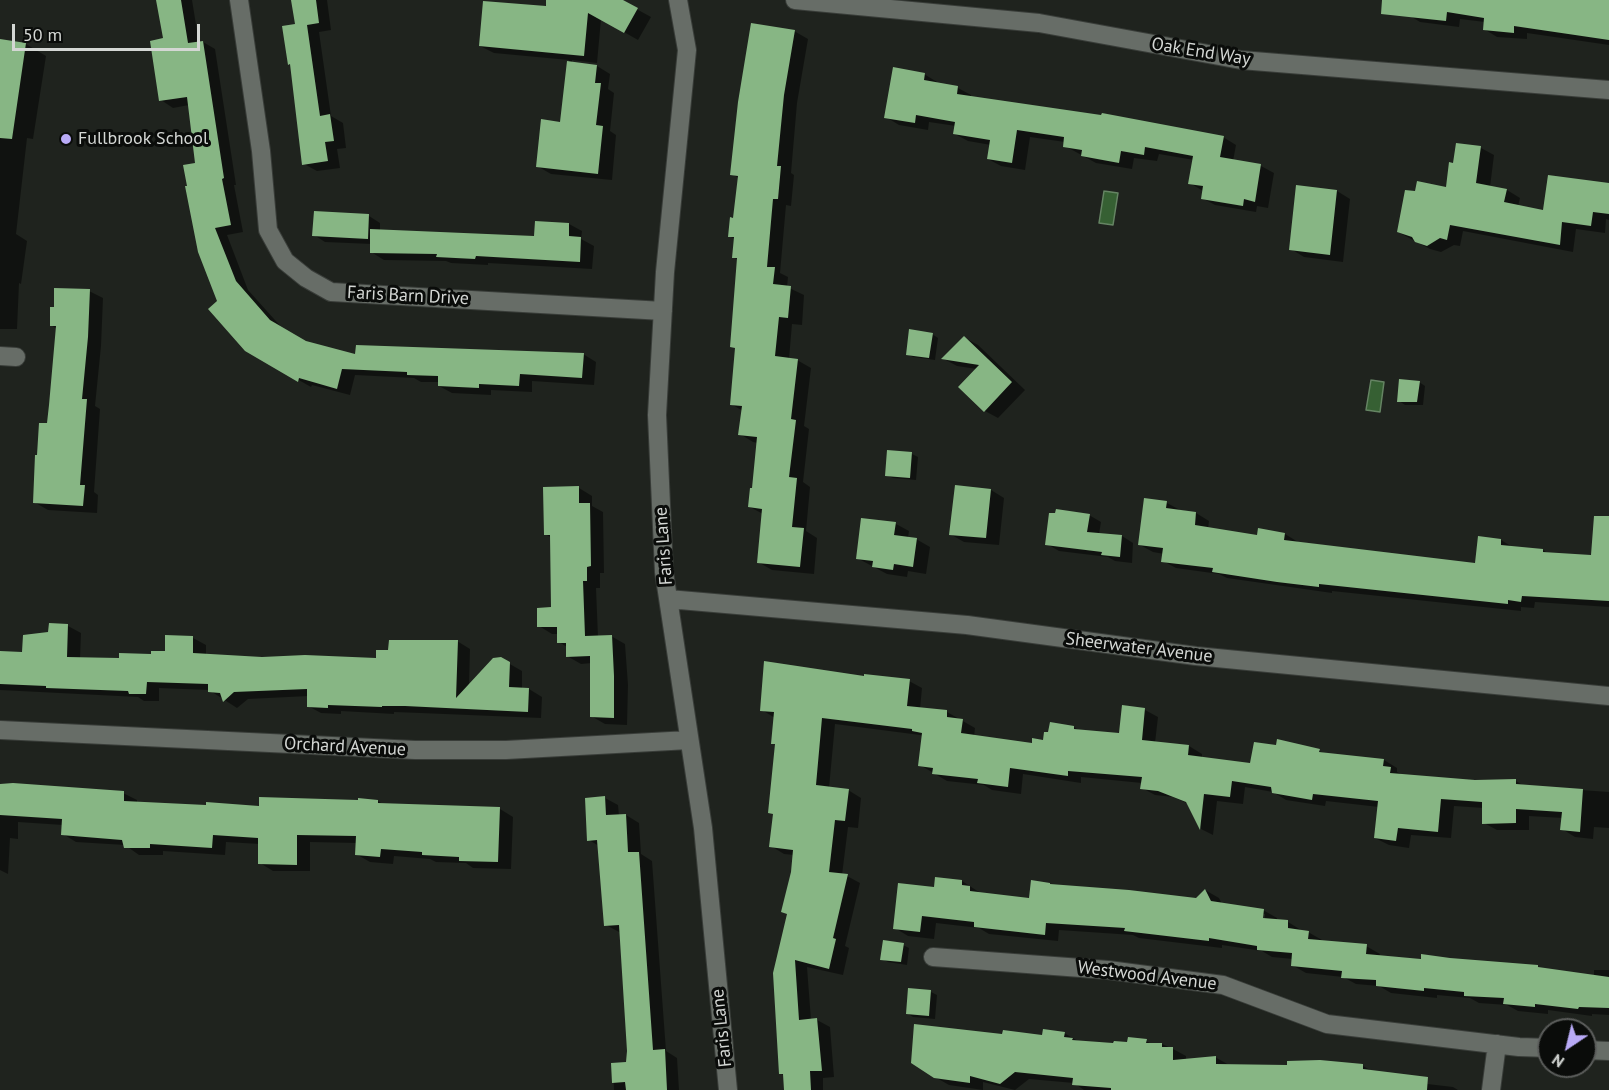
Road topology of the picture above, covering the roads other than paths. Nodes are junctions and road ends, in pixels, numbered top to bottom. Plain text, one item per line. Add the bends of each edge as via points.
1 (239, 0) edge
2 (678, 0) edge
3 (795, 0) edge
4 (1609, 90) edge
5 (663, 311) junction
6 (668, 599) junction
7 (1609, 696) edge
8 (0, 730) edge
9 (689, 740) junction
10 (933, 957) dead end
11 (1497, 1044) junction
12 (1537, 1047) edge
13 (728, 1090) edge
14 (1491, 1090) edge

1 - 5 street, Faris Barn Drive via 268,230 285,261 306,278 332,292
2 - 5 street, Faris Lane via 687,50
3 - 4 street, Oak End Way via 1039,23 1241,60
5 - 6 street, Faris Lane via 657,415
6 - 7 street, Sheerwater Avenue via 956,624 1196,656
6 - 9 street, Faris Lane
8 - 9 street, Orchard Avenue via 415,750 506,750
9 - 13 street, Faris Lane via 703,828
10 - 11 street, Westwood Avenue via 1108,970 1222,985 1327,1024
11 - 12 street, Westwood Avenue
11 - 14 street

